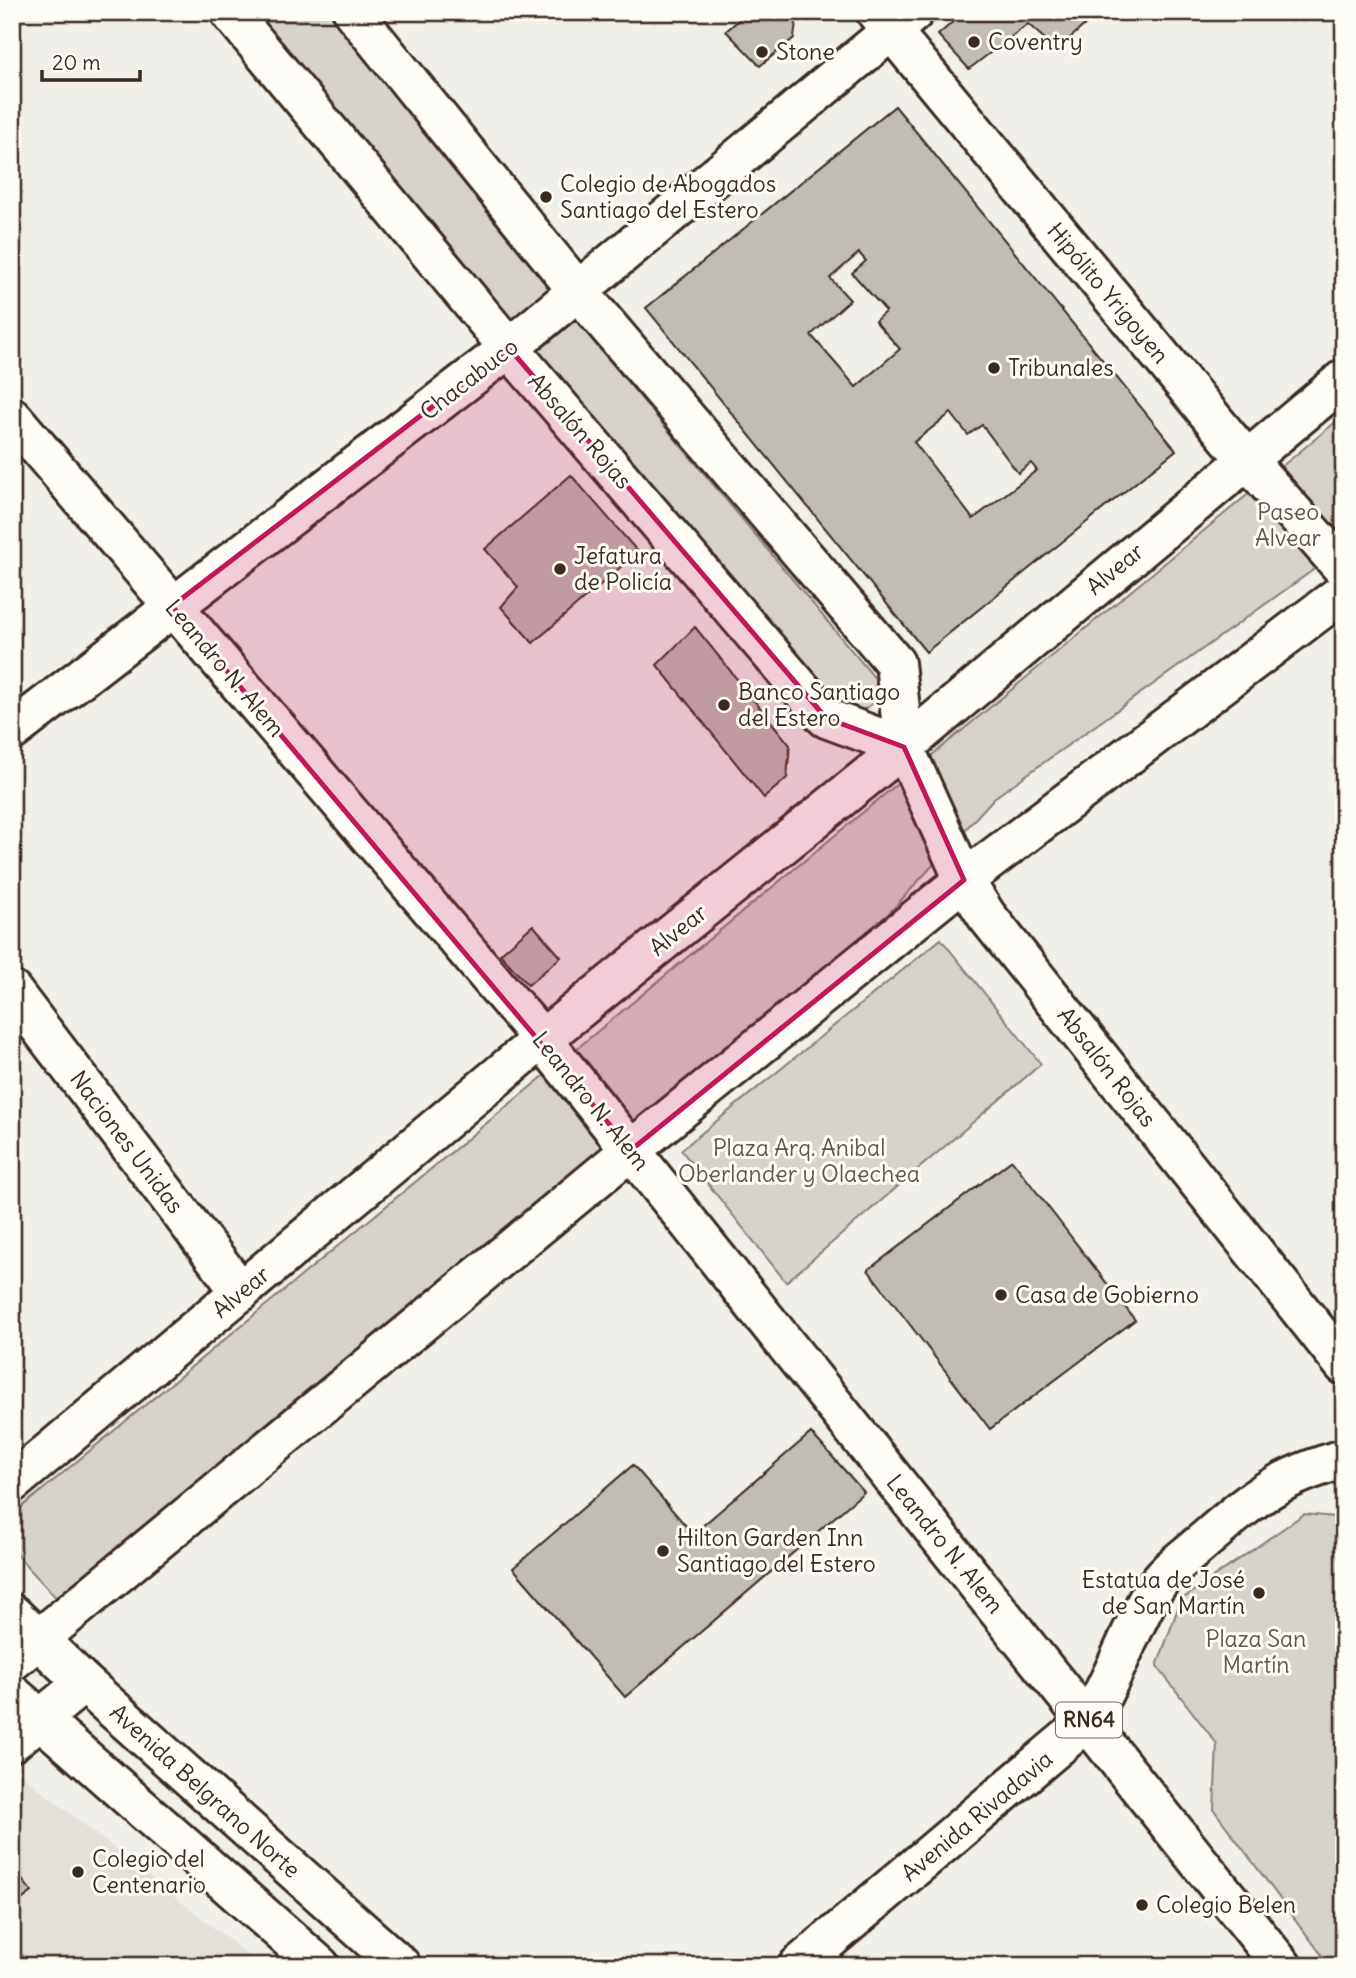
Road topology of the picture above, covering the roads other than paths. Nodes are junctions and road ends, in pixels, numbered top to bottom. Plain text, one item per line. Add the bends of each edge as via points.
1 (230, 12) edge
2 (353, 12) edge
3 (894, 18) edge
4 (578, 291) junction
5 (509, 348) junction
6 (1344, 379) edge
7 (12, 417) edge
8 (1246, 460) junction
9 (1344, 569) edge
10 (1344, 592) edge
11 (172, 607) junction
12 (12, 731) edge
13 (904, 747) junction
14 (964, 880) junction
15 (12, 991) edge
16 (542, 1039) junction
17 (631, 1150) junction
18 (241, 1292) junction
19 (1344, 1365) edge
20 (1344, 1459) edge
21 (12, 1483) edge
22 (12, 1614) edge
23 (27, 1651) edge
24 (84, 1683) junction
25 (12, 1694) edge
26 (1087, 1722) junction
27 (27, 1731) edge
28 (320, 1966) edge
29 (401, 1966) edge
30 (798, 1966) edge
31 (1282, 1966) edge

1 - 5 street, Absalón Rojas
2 - 4 street, Absalón Rojas
3 - 4 street, Chacabuco
3 - 8 street, Hipólito Yrigoyen
4 - 5 street, Chacabuco
4 - 13 street, Absalón Rojas via 895,663
5 - 11 street, Chacabuco
5 - 13 street, Absalón Rojas via 826,718
6 - 8 street, Alvear
7 - 11 street, Leandro N. Alem
8 - 9 street, Hipólito Yrigoyen
8 - 13 street, Alvear
10 - 14 street
11 - 12 street, Chacabuco
11 - 16 street, Leandro N. Alem
13 - 14 street, Absalón Rojas
13 - 16 street, Alvear
14 - 17 street
14 - 19 street, Absalón Rojas via 986,915
15 - 18 street, Naciones Unidas
16 - 17 street, Leandro N. Alem
16 - 18 street, Alvear
17 - 23 street
17 - 26 street, Leandro N. Alem
18 - 21 street, Alvear
20 - 26 street, Avenida Rivadavia / RN64 via 1308,1469 1260,1492 1168,1571 1149,1598
22 - 23 street, Avenida Belgrano Norte
23 - 24 street, Avenida Belgrano Norte
24 - 27 street
24 - 29 street, Avenida Belgrano Norte
25 - 27 street
26 - 30 street, Avenida Rivadavia / RN64
26 - 31 street, Leandro N. Alem / RN64
27 - 28 street

